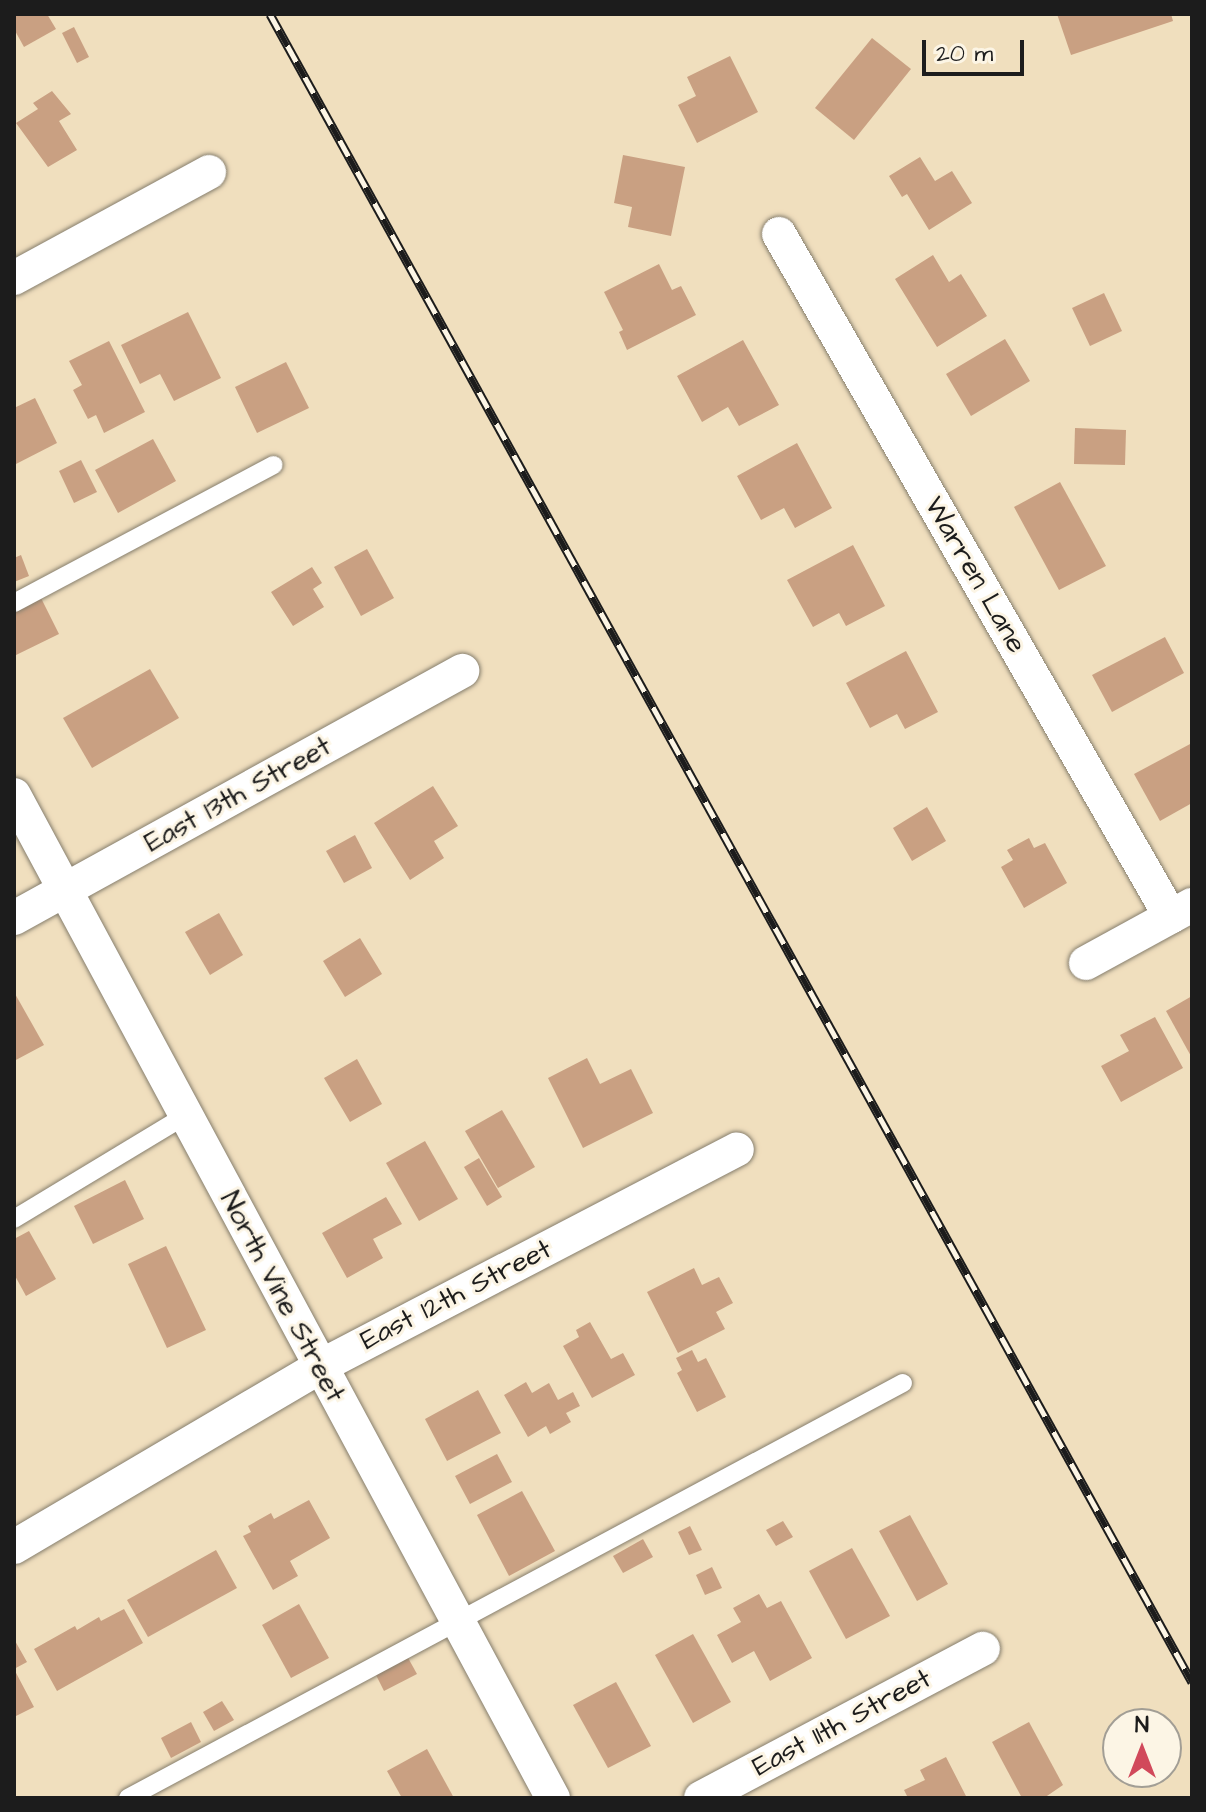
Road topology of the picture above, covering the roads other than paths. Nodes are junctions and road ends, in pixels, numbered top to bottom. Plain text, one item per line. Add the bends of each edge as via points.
1 (209, 172) dead end
2 (779, 234) dead end
3 (14, 278) edge
4 (274, 465) dead end
5 (14, 603) edge
6 (462, 671) dead end
7 (14, 795) edge
8 (65, 891) junction
9 (1181, 911) edge
10 (14, 918) edge
11 (1086, 963) dead end
12 (185, 1116) junction
13 (737, 1149) dead end
14 (14, 1219) edge
15 (319, 1367) junction
16 (903, 1383) dead end
17 (14, 1547) edge
18 (456, 1621) junction
19 (983, 1649) dead end
20 (128, 1798) edge
21 (553, 1798) edge
22 (701, 1798) edge

1 - 3 street
2 - 9 street, Warren Lane
4 - 5 lane
6 - 8 street, East 13th Street
7 - 8 street, North Vine Street
8 - 10 street, East 13th Street
8 - 12 street, North Vine Street
9 - 11 street
12 - 14 lane
12 - 15 street, North Vine Street
13 - 15 street, East 12th Street
15 - 17 street, East 12th Street
15 - 18 street, North Vine Street
16 - 18 lane
18 - 20 lane
18 - 21 street, North Vine Street
19 - 22 street, East 11th Street

